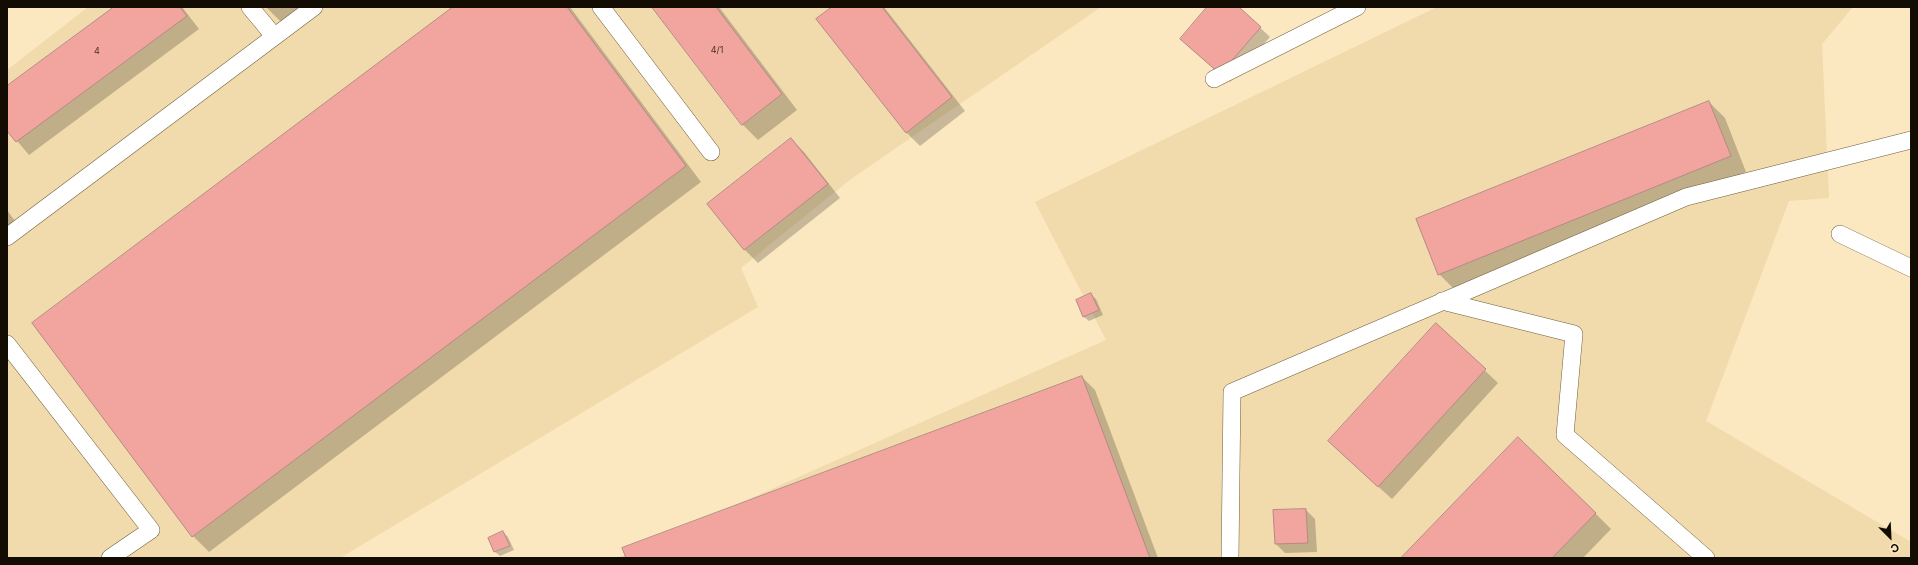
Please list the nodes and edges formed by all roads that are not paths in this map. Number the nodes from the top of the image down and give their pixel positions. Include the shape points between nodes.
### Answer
1 (250, 7) edge
2 (314, 7) edge
3 (601, 7) edge
4 (1357, 7) edge
5 (274, 36) junction
6 (1214, 79) dead end
7 (1911, 140) edge
8 (711, 152) dead end
9 (1840, 234) dead end
10 (7, 237) edge
11 (1911, 268) edge
12 (1442, 302) junction
13 (7, 344) edge
14 (110, 558) edge
15 (1230, 558) edge
16 (1706, 558) edge

1 - 5 lane
2 - 5 lane
3 - 8 lane
4 - 6 lane
5 - 10 lane
7 - 12 lane via 1686,197
9 - 11 lane
12 - 15 lane via 1232,392
12 - 16 lane via 1574,334 1565,435
13 - 14 lane via 151,530

